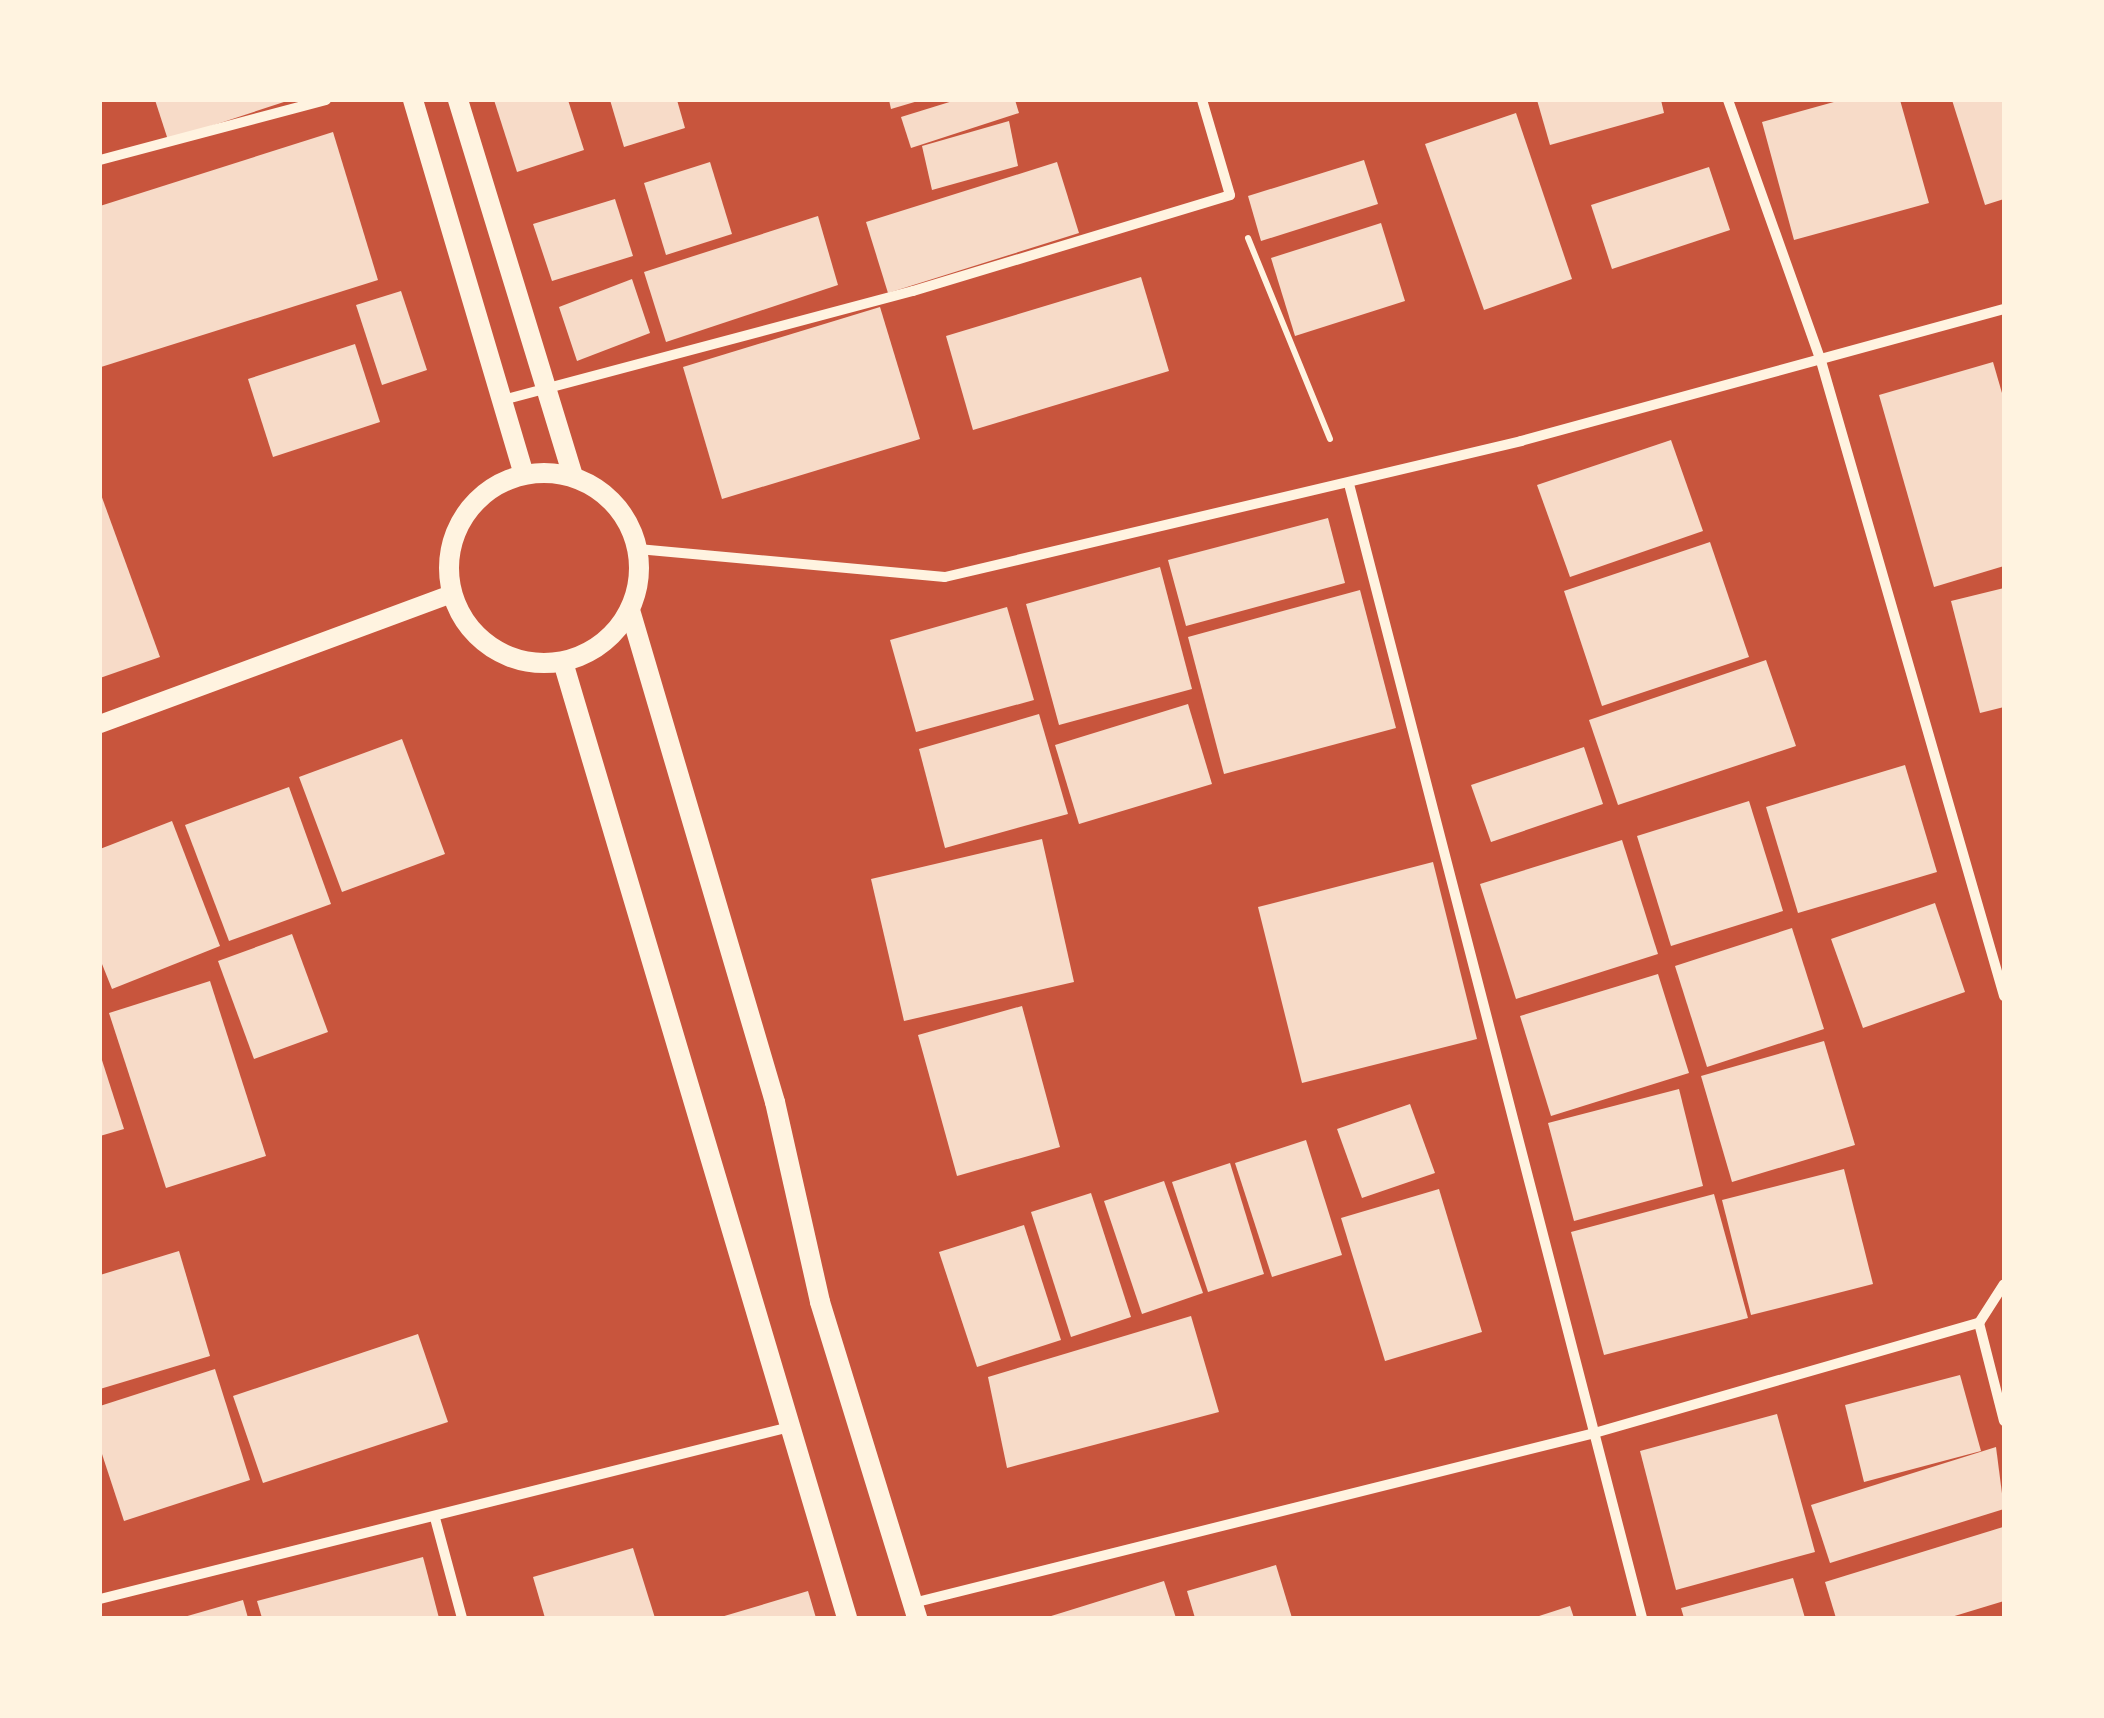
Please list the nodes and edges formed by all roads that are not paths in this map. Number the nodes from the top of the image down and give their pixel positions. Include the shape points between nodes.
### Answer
1 (326, 100) edge
2 (413, 100) edge
3 (458, 100) edge
4 (1202, 100) edge
5 (1728, 100) edge
6 (100, 160) edge
7 (2004, 309) edge
8 (1821, 361) junction
9 (548, 386) junction
10 (502, 400) junction
11 (524, 474) junction
12 (573, 477) junction
13 (1349, 484) junction
14 (638, 549) junction
15 (452, 594) junction
16 (630, 610) junction
17 (563, 662) junction
18 (100, 724) edge
19 (2004, 996) edge
20 (2004, 1284) edge
21 (1979, 1322) junction
22 (2004, 1421) edge
23 (791, 1426) junction
24 (1591, 1434) junction
25 (435, 1518) junction
26 (100, 1599) edge
27 (915, 1610) edge
28 (462, 1618) edge
29 (847, 1618) edge
30 (1642, 1618) edge

1 - 6 street
2 - 10 main road
3 - 9 main road
4 - 9 street via 1230,195 913,291
5 - 8 street
7 - 8 street
8 - 13 street
8 - 19 street
9 - 10 street
9 - 12 main road
10 - 11 main road
11 - 12 main road
11 - 15 main road via 471,506 455,533
12 - 14 main road via 615,504
13 - 14 street via 945,577
13 - 24 street
14 - 16 main road via 640,580
15 - 17 main road via 482,642 506,656
15 - 18 street
16 - 17 main road via 613,634
16 - 27 main road via 775,1102 820,1302
17 - 23 main road
20 - 21 street
21 - 22 street
21 - 24 street
23 - 25 street
23 - 29 main road
24 - 27 street
24 - 30 street
25 - 26 street
25 - 28 street

